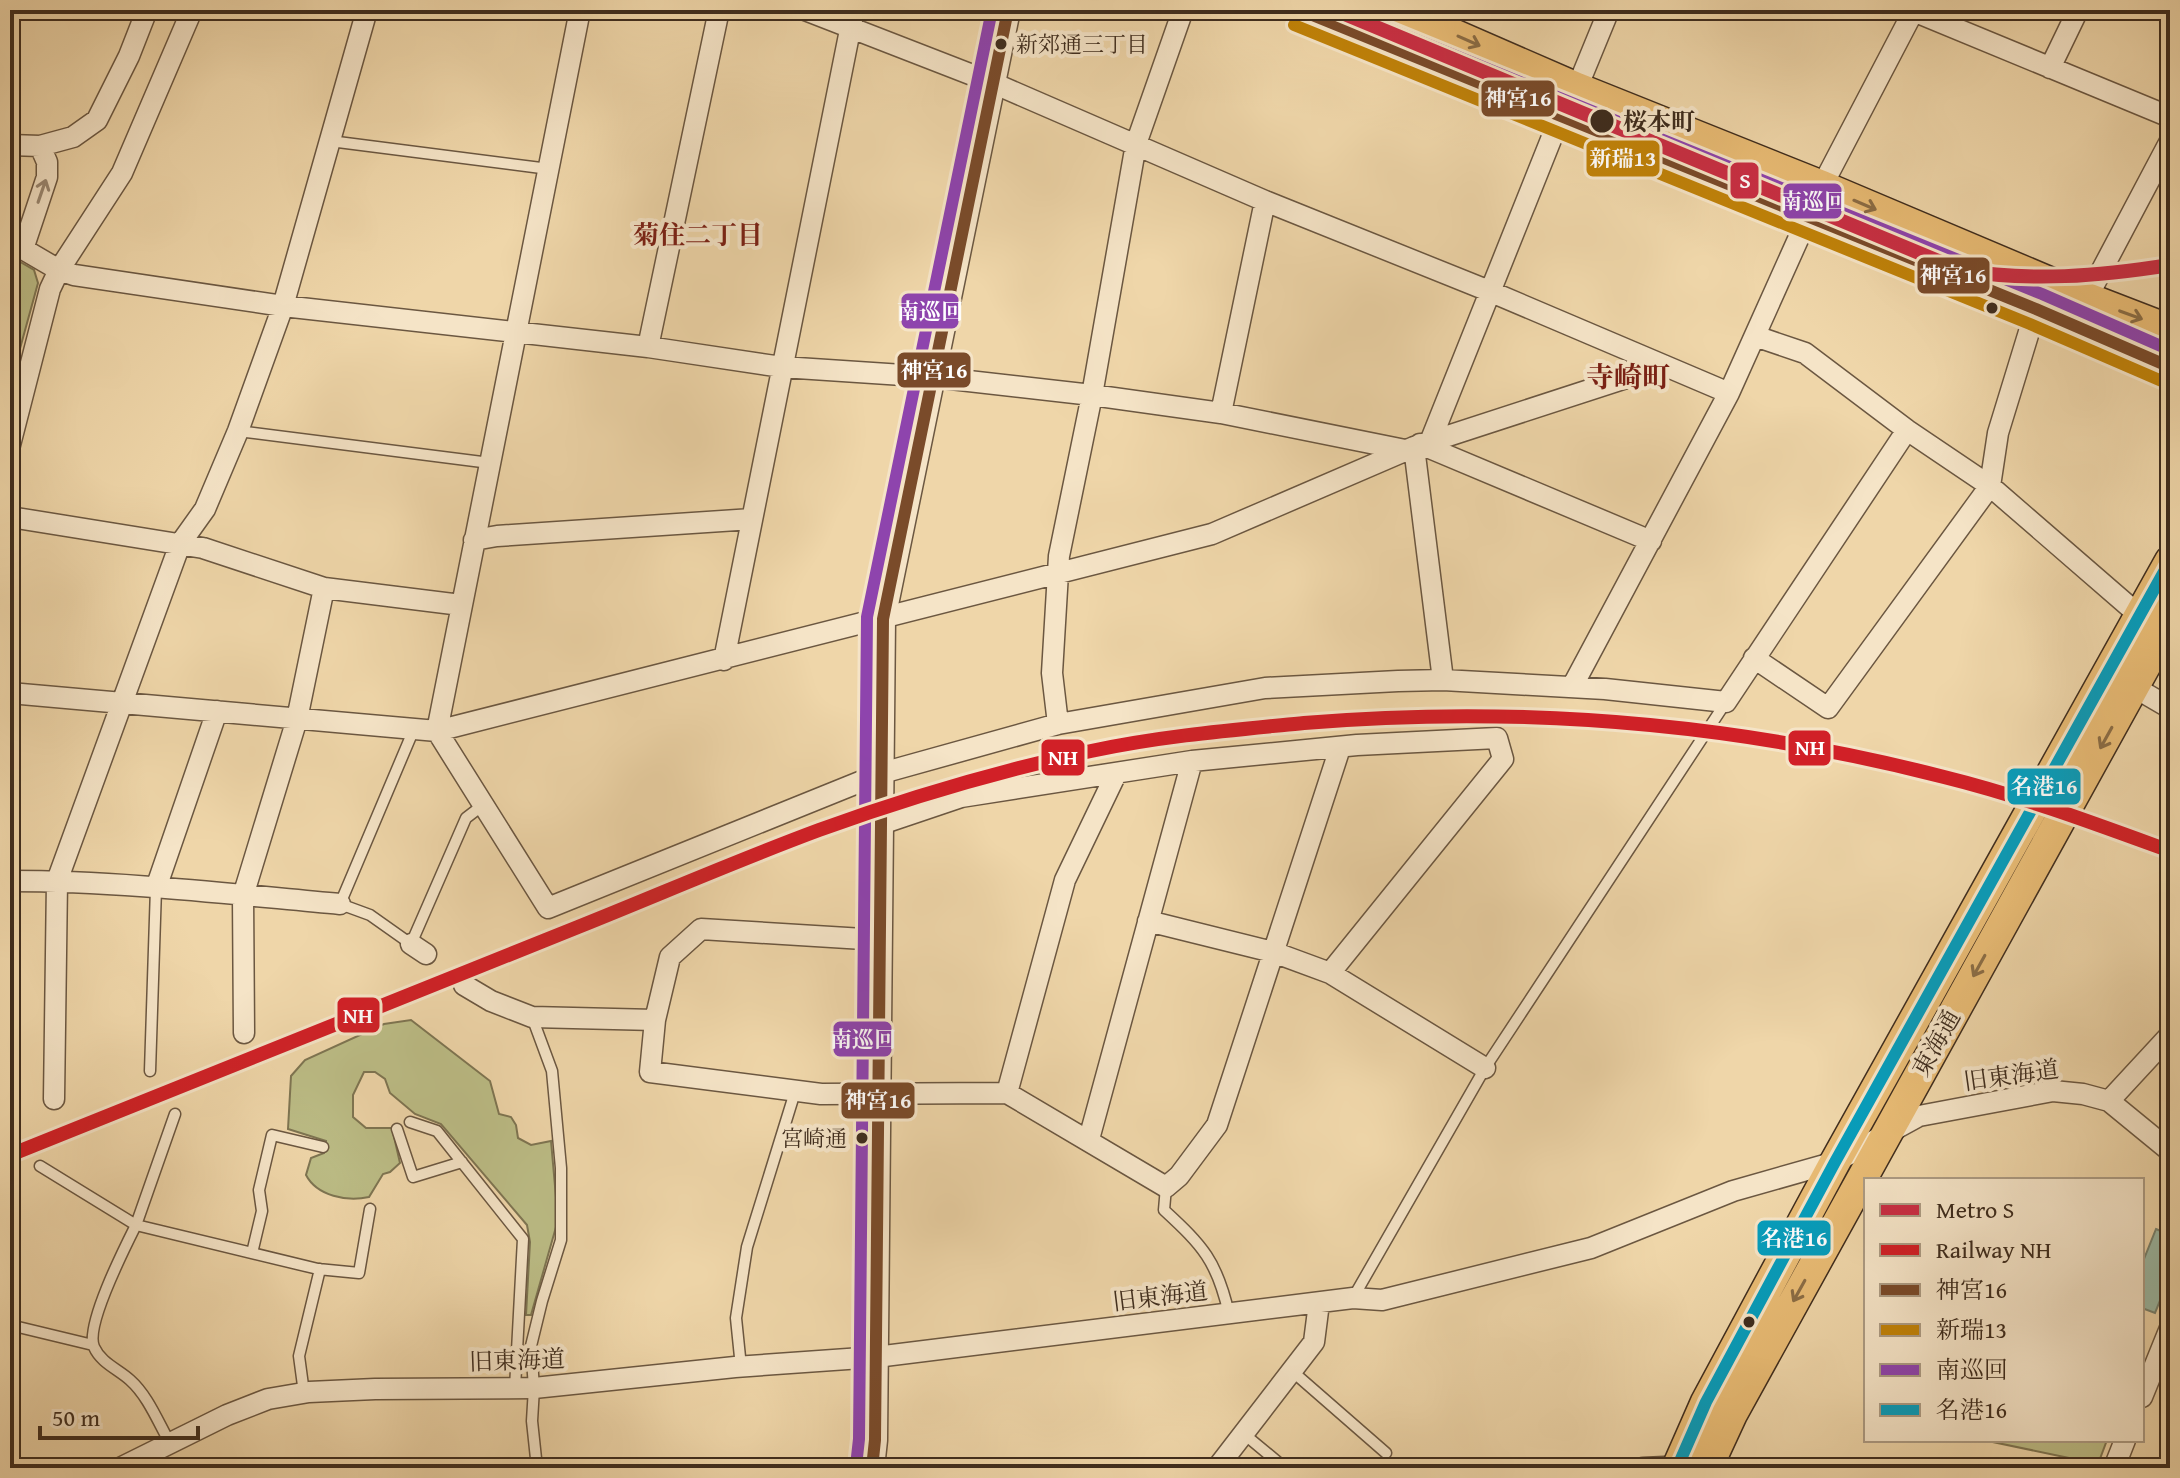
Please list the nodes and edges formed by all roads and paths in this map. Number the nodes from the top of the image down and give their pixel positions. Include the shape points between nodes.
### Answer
1 (147, 10) edge
2 (192, 10) edge
3 (367, 10) edge
4 (580, 10) edge
5 (719, 10) edge
6 (805, 10) edge
7 (1008, 10) edge
8 (1183, 10) edge
9 (1300, 10) edge
10 (1398, 10) edge
11 (1609, 10) edge
12 (1913, 10) edge
13 (2078, 10) edge
14 (852, 19) edge
15 (2050, 68) junction
16 (993, 83) junction
17 (1577, 88) junction
18 (1560, 117) junction
19 (2170, 117) edge
20 (330, 141) junction
21 (2170, 141) edge
22 (1136, 144) junction
23 (10, 145) edge
24 (40, 146) junction
25 (549, 169) junction
26 (1822, 186) junction
27 (1265, 201) junction
28 (1808, 216) junction
29 (59, 270) junction
30 (1489, 291) junction
31 (2087, 298) junction
32 (283, 306) junction
33 (2036, 309) junction
34 (2170, 330) edge
35 (516, 331) junction
36 (1755, 336) junction
37 (648, 347) junction
38 (1663, 366) junction
39 (782, 367) junction
40 (2170, 367) edge
41 (933, 377) junction
42 (1729, 393) junction
43 (1092, 395) junction
44 (1221, 413) junction
45 (1907, 430) junction
46 (238, 431) junction
47 (10, 445) edge
48 (1417, 446) junction
49 (490, 463) junction
50 (1990, 486) junction
51 (10, 517) edge
52 (752, 519) junction
53 (474, 540) junction
54 (1651, 541) junction
55 (180, 544) junction
56 (2170, 561) edge
57 (1059, 574) junction
58 (324, 588) junction
59 (461, 605) junction
60 (2140, 616) junction
61 (883, 619) junction
62 (2170, 621) edge
63 (1754, 658) junction
64 (724, 660) junction
65 (1443, 680) junction
66 (1572, 687) junction
67 (2134, 687) junction
68 (10, 693) edge
69 (1726, 702) junction
70 (121, 703) junction
71 (2170, 708) edge
72 (217, 711) junction
73 (297, 719) junction
74 (1058, 724) junction
75 (414, 729) junction
76 (437, 731) junction
77 (1340, 748) junction
78 (1192, 761) junction
79 (882, 773) junction
80 (1116, 774) junction
81 (483, 805) junction
82 (881, 824) junction
83 (10, 881) edge
84 (57, 881) junction
85 (156, 888) junction
86 (243, 896) junction
87 (340, 904) junction
88 (1148, 921) junction
89 (880, 940) junction
90 (1273, 952) junction
91 (1330, 973) junction
92 (464, 985) dead end
93 (532, 1017) junction
94 (655, 1020) junction
95 (244, 1033) dead end
96 (2170, 1035) edge
97 (1485, 1068) junction
98 (150, 1071) dead end
99 (795, 1092) junction
100 (1007, 1093) junction
101 (878, 1095) junction
102 (54, 1099) dead end
103 (2109, 1101) junction
104 (175, 1114) dead end
105 (410, 1122) dead end
106 (397, 1129) dead end
107 (1884, 1136) junction
108 (1089, 1139) junction
109 (323, 1147) dead end
110 (2170, 1151) edge
111 (462, 1162) junction
112 (1835, 1162) junction
113 (40, 1166) dead end
114 (1166, 1187) junction
115 (370, 1209) dead end
116 (136, 1225) junction
117 (252, 1253) junction
118 (320, 1269) junction
119 (1353, 1298) junction
120 (1319, 1303) junction
121 (1229, 1314) junction
122 (10, 1325) edge
123 (2170, 1328) edge
124 (93, 1345) junction
125 (876, 1357) junction
126 (741, 1367) junction
127 (1292, 1371) junction
128 (524, 1388) junction
129 (2144, 1392) edge
130 (304, 1393) junction
131 (1244, 1434) junction
132 (2124, 1442) edge
133 (170, 1443) junction
134 (1386, 1453) dead end
135 (1714, 1467) edge
136 (120, 1468) edge
137 (537, 1468) edge
138 (872, 1468) edge
139 (1217, 1468) edge
140 (1285, 1468) edge
141 (1643, 1468) edge
142 (1677, 1468) edge
143 (2114, 1468) edge

1 - 24 street via 97,120 73,137
2 - 29 street via 122,173
3 - 20 street
4 - 25 street
5 - 37 street
6 - 14 street
7 - 16 street
8 - 22 street
9 - 18 main road
10 -> 17 main road
11 - 17 street
12 - 15 street
12 - 26 street
13 - 15 street
14 - 16 street
14 - 39 street
15 - 19 street
16 - 22 street
16 - 41 street
17 - 26 main road
18 - 28 main road
18 - 30 street
20 - 25 lane
20 - 32 street
21 - 31 street
22 - 27 street
22 - 43 street
23 - 24 street
29 -> 24 street via 23,249 47,177
25 - 35 street
26 - 28 street
26 -> 31 main road
27 - 30 street
27 - 44 street
28 - 33 main road
28 - 36 street
29 - 32 street
29 - 47 street
30 - 38 street
30 - 48 street
31 -> 34 main road
32 - 35 street
32 - 46 street
33 - 40 main road
33 - 50 street via 1998,433
35 - 37 street
35 - 49 street
36 - 42 street
36 - 45 street via 1805,353
37 - 39 street
38 - 42 street
38 - 48 street
39 - 41 street
39 - 52 street
41 - 43 street
41 - 61 street
42 - 54 street
43 - 44 street
43 - 57 street
44 - 48 street
45 - 50 street
45 - 63 street
46 - 49 lane
46 - 55 street via 205,509
48 - 54 street
48 - 57 street via 1212,534
48 - 65 street
49 - 53 street
50 - 60 street
50 - 63 street via 1828,708
51 - 55 street
52 - 53 street
52 - 64 street
53 - 59 street
54 - 66 street
55 - 58 street
55 - 70 street
56 - 60 main road, 東海通
57 - 61 street
57 - 74 street via 1052,673
58 - 59 street
58 - 73 street
59 - 76 street
60 - 112 main road, 東海通
61 - 64 street
61 - 79 street
62 - 67 main road, 東海通
63 - 69 street
64 - 76 street
65 - 66 street
65 - 74 street via 1265,688
66 - 69 street
67 - 71 street
67 -> 107 main road, 東海通
68 - 70 street
69 - 97 lane
70 - 72 street
70 - 84 street
72 - 73 street
72 - 85 street
73 - 75 street
73 - 86 street
74 - 79 street
75 - 76 street
75 - 87 lane
76 - 81 street
77 - 78 street
77 - 90 street
77 - 91 street via 1497,738 1503,759
78 - 80 street
78 - 88 street
79 - 81 street via 548,908
79 - 82 street
80 - 82 street via 961,797
80 - 100 street via 1065,880
81 - 87 lane via 466,818 418,949 370,915
82 - 89 street
83 - 84 street
84 - 85 street
84 - 102 street
85 - 86 street
85 - 98 lane
86 - 87 street
86 - 95 street
88 - 90 street
88 - 108 street
89 - 94 street via 701,929 670,957
89 - 101 street
90 - 91 street
90 - 114 street via 1217,1125
91 - 97 street
92 - 93 street
93 - 94 street
93 - 128 lane via 552,1071 561,1240
94 - 99 street via 650,1072
96 - 103 street
97 - 119 lane
99 - 101 street
99 - 126 lane via 747,1247 736,1318
100 - 101 street
100 - 108 street
101 - 125 street
103 - 107 street, 旧東海道 via 2053,1091 1919,1116
103 - 110 street, 旧東海道
104 - 116 lane
105 - 111 lane via 437,1131
106 - 111 lane via 413,1177
107 - 112 street, 旧東海道
107 -> 135 main road, 東海通 via 1732,1414
108 - 114 street
109 - 117 lane via 272,1135
111 - 128 lane via 523,1239
112 - 119 street, 旧東海道 via 1733,1191 1591,1248 1382,1300
112 - 142 main road, 東海通 via 1706,1402
113 - 116 lane
114 - 121 lane via 1164,1210 1201,1244 1218,1274
115 - 118 lane via 359,1273
116 - 117 lane
116 - 124 lane via 104,1297 92,1331
117 - 118 lane
118 - 130 lane via 299,1356
119 - 120 street, 旧東海道
120 - 121 street, 旧東海道
120 - 127 street via 1314,1342
121 - 125 street, 旧東海道
122 - 124 lane
123 - 129 street
124 - 133 lane via 104,1362 131,1381
125 - 126 street, 旧東海道
125 - 138 street
126 - 128 street, 旧東海道
127 - 131 street
127 - 134 lane
128 - 130 street, 旧東海道
128 - 137 lane
130 - 133 street, 旧東海道 via 268,1399
131 - 139 street
131 - 140 lane
132 - 143 street
133 - 136 street, 旧東海道
135 - 142 street
141 - 142 street

